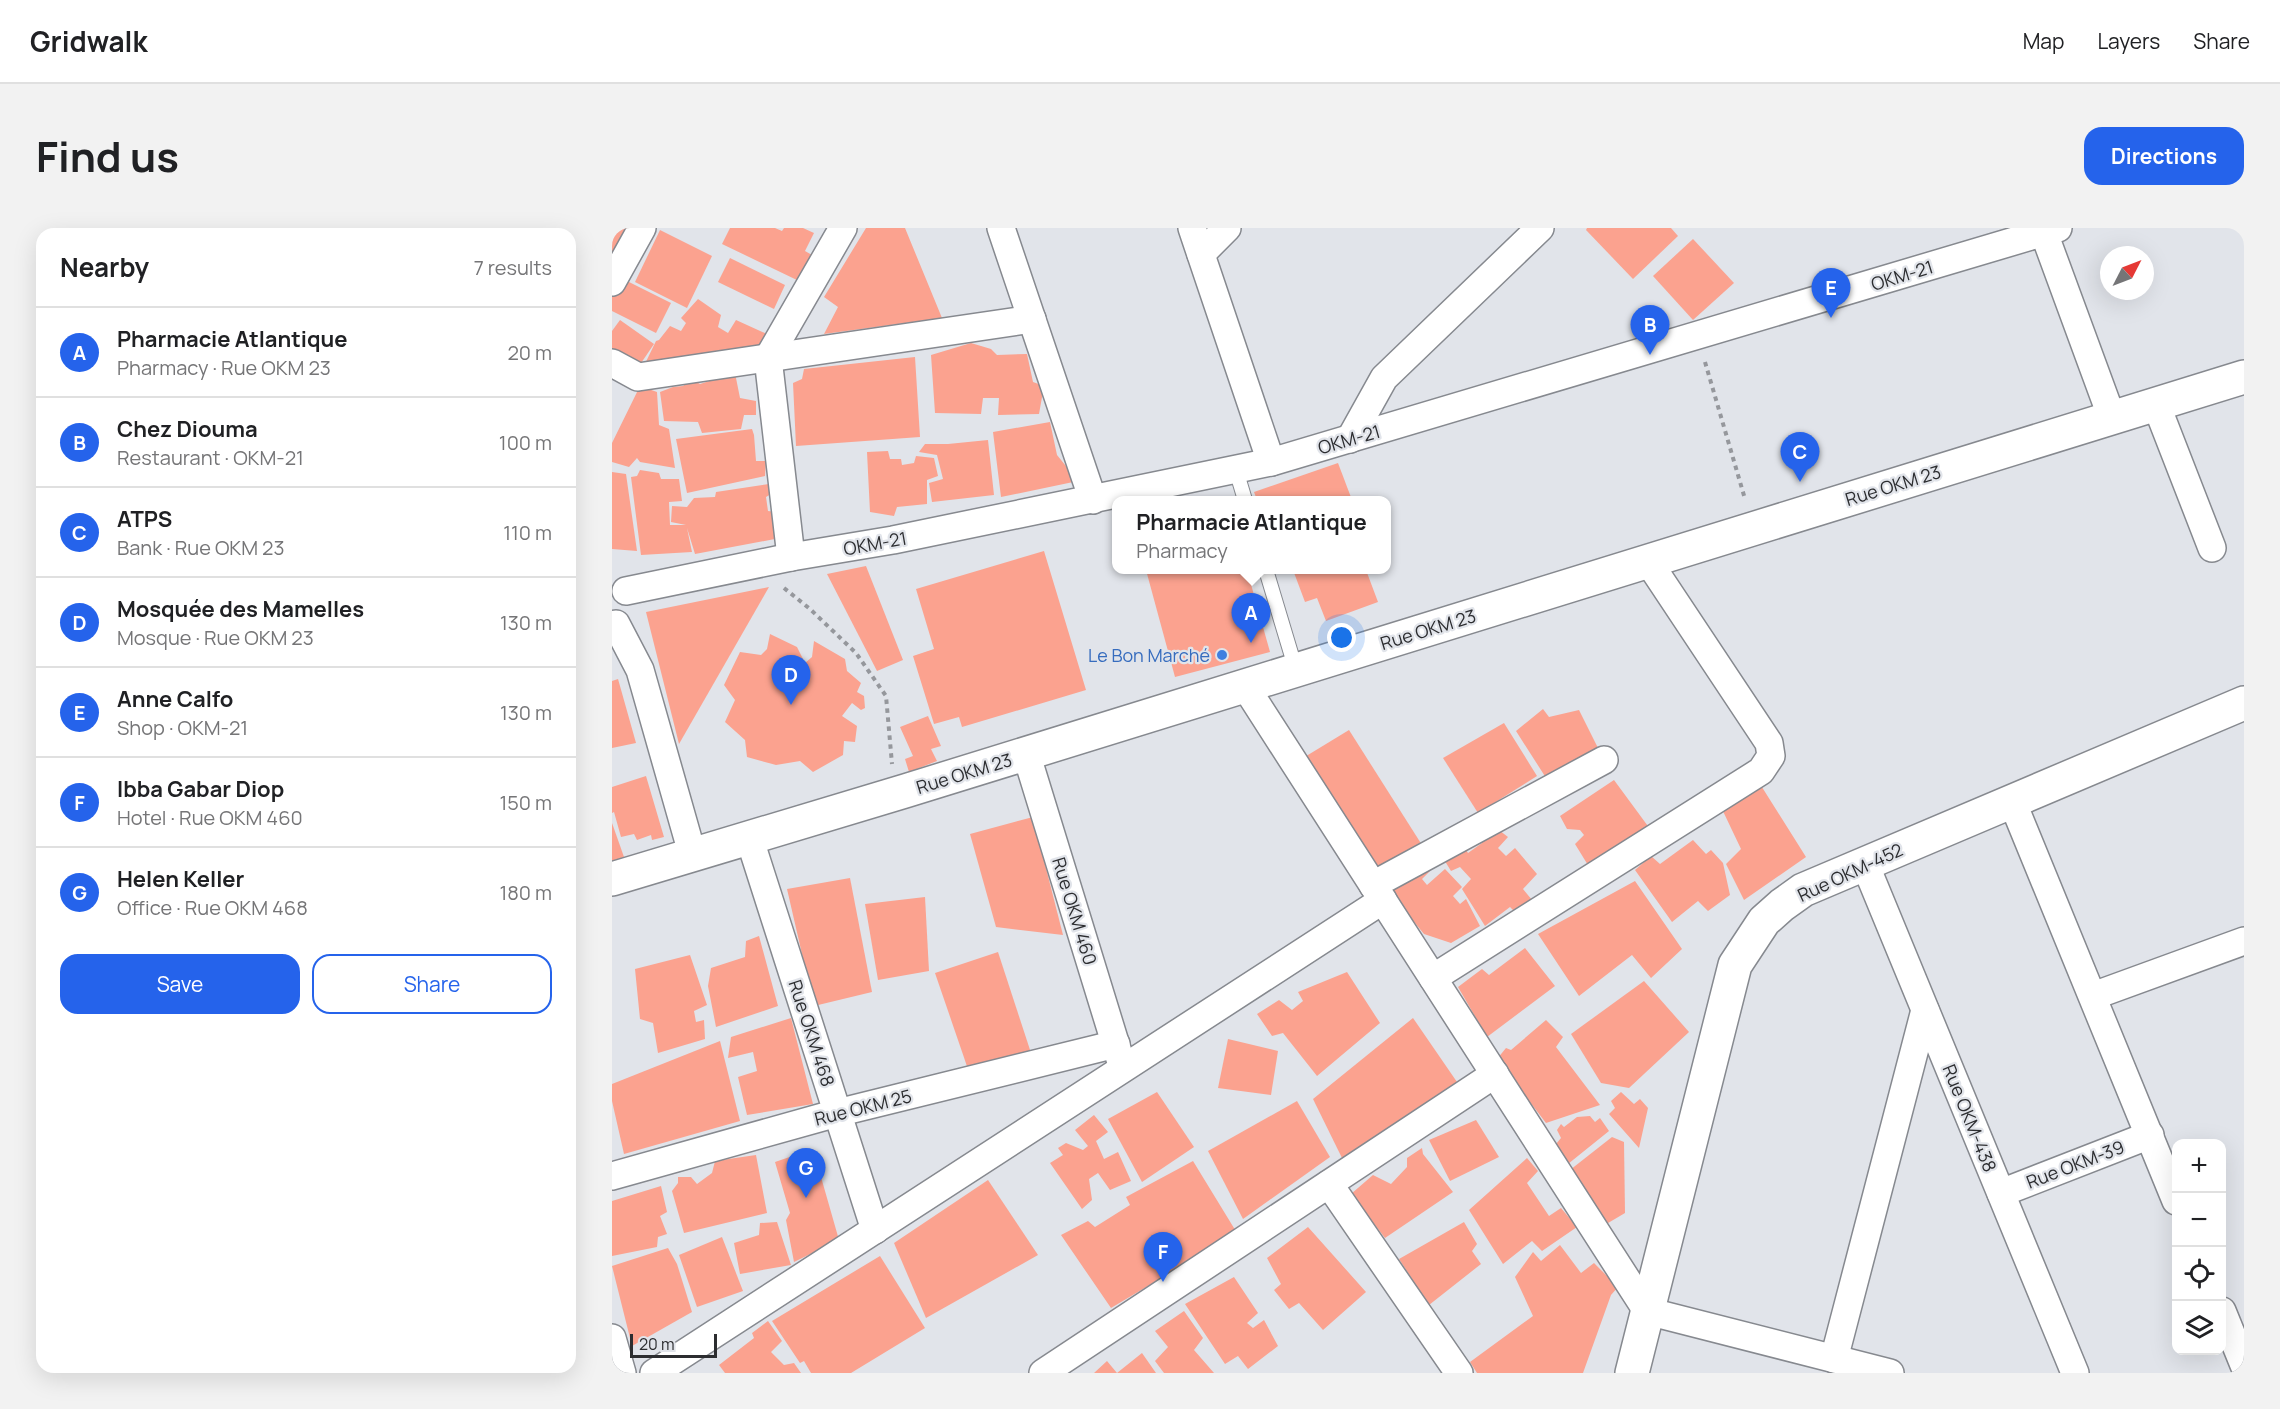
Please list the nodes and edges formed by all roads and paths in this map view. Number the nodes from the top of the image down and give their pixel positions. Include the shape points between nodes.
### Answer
1 (642, 228) edge
2 (843, 228) edge
3 (1000, 228) edge
4 (1192, 228) edge
5 (1227, 228) edge
6 (1540, 228) edge
7 (2051, 230) edge
8 (1201, 254) junction
9 (612, 282) edge
10 (1032, 319) junction
11 (1697, 336) junction
12 (768, 358) junction
13 (612, 363) edge
14 (2244, 377) edge
15 (2156, 404) junction
16 (2112, 418) junction
17 (1350, 439) junction
18 (1271, 462) junction
19 (1236, 470) junction
20 (1112, 496) edge
21 (1112, 496) edge
22 (1244, 496) edge
23 (1093, 500) junction
24 (1754, 528) junction
25 (2212, 548) dead end
26 (780, 559) junction
27 (1648, 561) junction
28 (1267, 574) edge
29 (619, 586) edge
30 (614, 625) edge
31 (1296, 670) junction
32 (1245, 686) junction
33 (2244, 704) edge
34 (1026, 753) junction
35 (1604, 760) dead end
36 (905, 791) junction
37 (2012, 801) junction
38 (749, 837) junction
39 (692, 853) junction
40 (1865, 864) junction
41 (612, 879) edge
42 (1378, 892) junction
43 (2244, 941) edge
44 (1433, 978) junction
45 (2092, 996) junction
46 (1925, 1010) junction
47 (1120, 1056) junction
48 (1495, 1074) junction
49 (837, 1113) junction
50 (2150, 1135) junction
51 (612, 1176) edge
52 (1329, 1184) junction
53 (2001, 1193) junction
54 (2173, 1193) edge
55 (875, 1230) junction
56 (1647, 1311) junction
57 (2226, 1320) edge
58 (612, 1338) edge
59 (2242, 1356) edge
60 (1834, 1359) junction
61 (622, 1373) edge
62 (654, 1373) edge
63 (1043, 1373) edge
64 (1459, 1373) edge
65 (1632, 1373) edge
66 (1890, 1373) edge
67 (2075, 1373) edge

1 - 9 street
2 - 12 street
3 - 10 street
4 - 8 street
5 - 8 street
6 - 17 street via 1384,378
7 - 11 street, OKM-21
7 - 16 street
8 - 18 street
10 - 12 street
10 - 23 street
11 - 17 street, OKM-21
11 - 24 path
12 - 13 street via 638,377
12 - 26 street
14 - 15 street, Rue OKM 23
15 - 16 street, Rue OKM 23
15 - 25 street
16 - 24 street, Rue OKM 23
17 - 18 street, OKM-21
18 - 19 street, OKM-21
19 - 20 street, OKM-21
19 - 22 lane
21 - 23 street, OKM-21
23 - 26 street, OKM-21
24 - 27 street, Rue OKM 23
26 - 29 street, OKM-21
26 - 36 path via 779,585 856,653 886,696 892,763
27 - 31 street, Rue OKM 23
27 - 44 street via 1769,743 1770,756 1761,771
28 - 31 lane
29 - 30 street via 630,606
30 - 39 street via 640,670
31 - 32 street, Rue OKM 23
32 - 34 street, Rue OKM 23
32 - 42 street
33 - 37 street, Rue OKM-452
34 - 36 street, Rue OKM 23
34 - 47 street, Rue OKM 460
35 - 42 street
36 - 38 street, Rue OKM 23
37 - 40 street, Rue OKM-452
37 - 45 street
38 - 39 street, Rue OKM 23
38 - 49 street, Rue OKM 468
39 - 41 street, Rue OKM 23
40 - 46 street, Rue OKM-438
40 - 56 street, Rue OKM-452 via 1803,891 1782,905 1764,921 1735,965
42 - 44 street
42 - 47 street
43 - 45 street
44 - 48 street
45 - 50 street
46 - 53 street, Rue OKM-438
46 - 60 street
47 - 49 street, Rue OKM 25
47 - 55 street
48 - 52 street
48 - 56 street
49 - 51 street, Rue OKM 25
49 - 55 street, Rue OKM 468
50 - 53 street, Rue OKM-39
50 - 54 street
52 - 63 street
52 - 64 street
53 - 67 street, Rue OKM-438
55 - 62 street
56 - 60 street
56 - 65 street, Rue OKM-452
57 - 59 street
58 - 61 street
60 - 66 street

